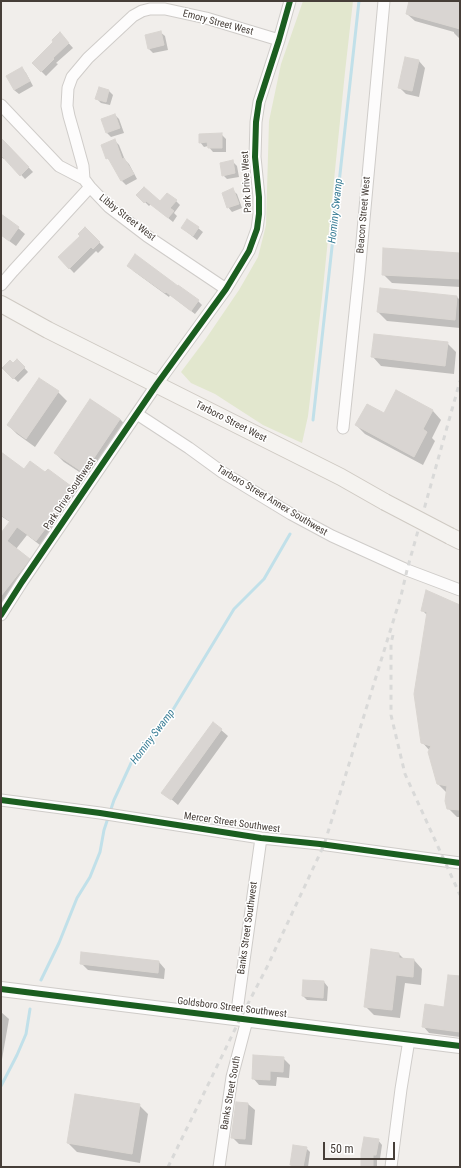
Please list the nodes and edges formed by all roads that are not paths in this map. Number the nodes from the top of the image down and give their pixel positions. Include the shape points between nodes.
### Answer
1 (290, 1) edge
2 (384, 1) edge
3 (279, 40) junction
4 (1, 105) edge
5 (87, 183) junction
6 (1, 285) edge
7 (226, 289) junction
8 (1, 304) edge
9 (157, 384) junction
10 (137, 414) junction
11 (343, 428) dead end
12 (455, 538) edge
13 (460, 590) edge
14 (1, 615) edge
15 (1, 800) edge
16 (262, 838) junction
17 (460, 863) edge
18 (1, 989) edge
19 (241, 1019) junction
20 (409, 1040) junction
21 (460, 1046) edge
22 (219, 1167) edge
23 (391, 1167) edge

1 - 3 street, Park Drive West
2 - 11 street, Beacon Street West
3 - 5 street, Emory Street West via 206,18 165,9 150,9 133,16 88,58 72,77 68,88 68,116
3 - 7 street, Park Drive West via 259,102 256,122 255,157 259,197 257,229 249,251
4 - 5 street, Libby Street West via 60,166
5 - 6 street
5 - 7 street, Libby Street West via 109,207
7 - 9 street, Park Drive West
8 - 9 main road, Tarboro Street West
9 - 10 street, Park Drive Southwest
9 - 12 main road, Tarboro Street West, bridge
10 - 13 street, Tarboro Street Annex Southwest via 222,472 291,514 407,570
10 - 14 street, Park Drive Southwest
15 - 16 street, Mercer Street Southwest
16 - 17 street, Mercer Street Southwest
16 - 19 street, Banks Street Southwest
18 - 19 street, Goldsboro Street Southwest
19 - 20 street, Goldsboro Street Southwest
19 - 22 street, Banks Street South
20 - 21 street, Goldsboro Street Southwest
20 - 23 street

